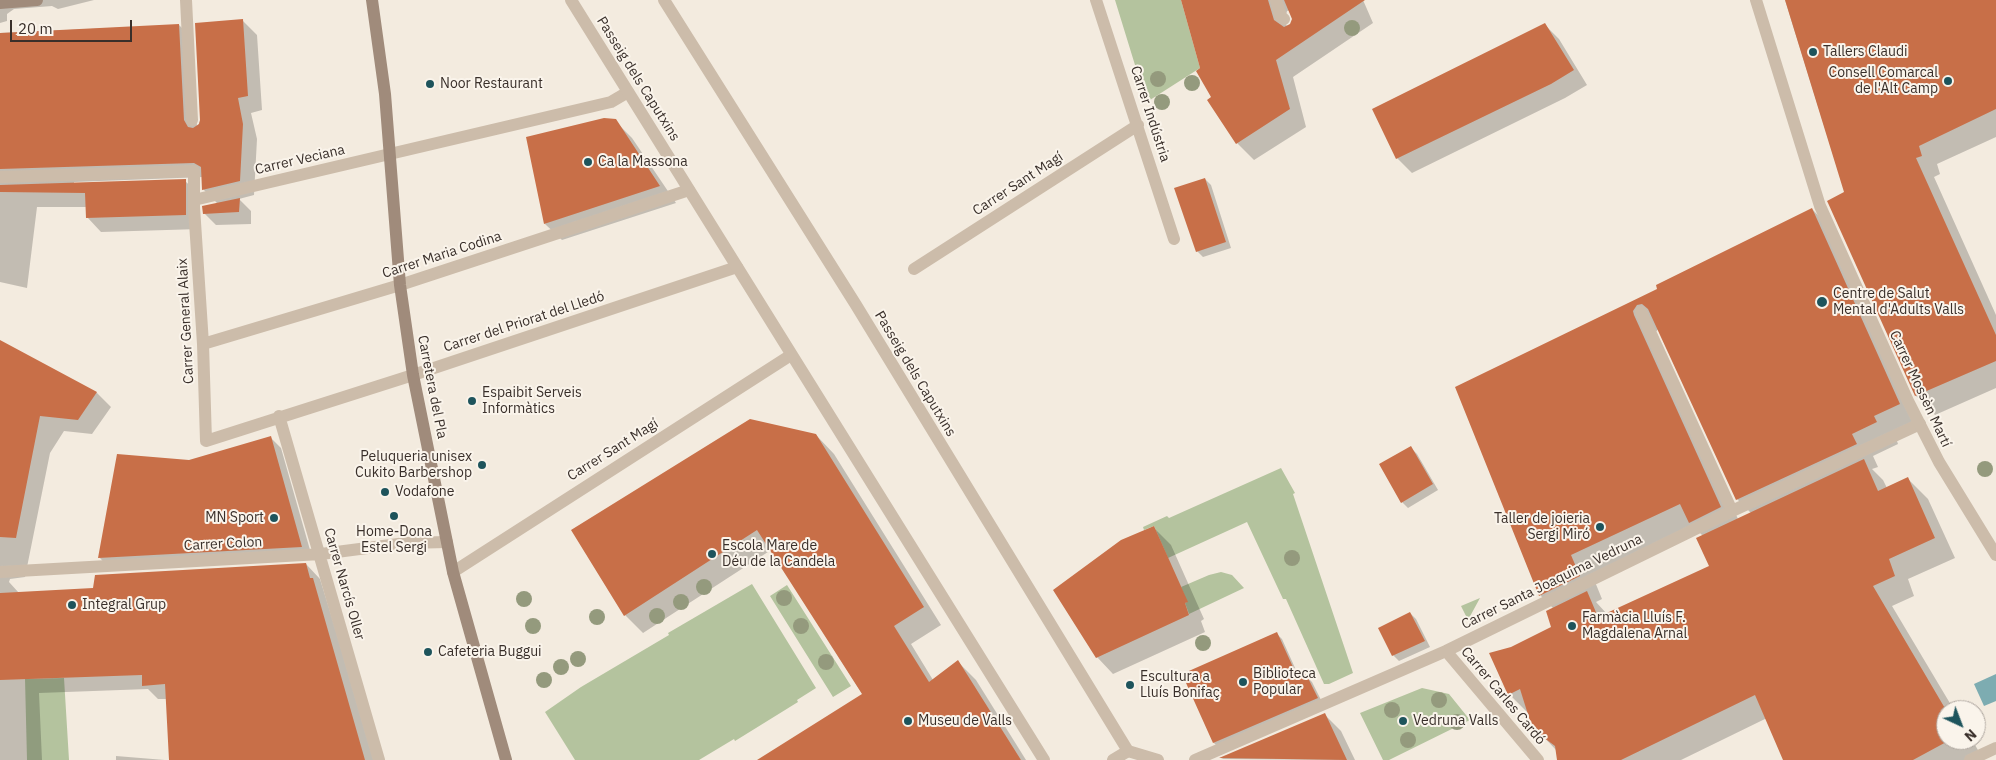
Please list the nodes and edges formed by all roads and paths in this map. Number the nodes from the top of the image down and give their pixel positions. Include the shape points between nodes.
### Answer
1 (37, 0) edge
2 (186, 0) edge
3 (362, 0) edge
4 (571, 0) edge
5 (664, 0) edge
6 (1096, 0) edge
7 (1276, 0) edge
8 (1756, 0) edge
9 (0, 3) edge
10 (373, 6) edge
11 (1284, 19) dead end
12 (628, 92) junction
13 (192, 120) dead end
14 (1138, 126) junction
15 (389, 155) junction
16 (0, 177) edge
17 (689, 190) junction
18 (194, 200) junction
19 (1174, 238) dead end
20 (737, 267) junction
21 (914, 269) dead end
22 (400, 285) junction
23 (1641, 312) dead end
24 (203, 344) junction
25 (791, 355) junction
26 (413, 375) junction
27 (279, 416) junction
28 (1920, 424) junction
29 (206, 441) joint
30 (1732, 512) junction
31 (447, 542) junction
32 (321, 554) junction
33 (1996, 555) edge
34 (0, 572) edge
35 (453, 572) junction
36 (1446, 651) junction
37 (1996, 748) edge
38 (1128, 751) junction
39 (379, 760) edge
40 (506, 760) edge
41 (1044, 760) edge
42 (1113, 760) edge
43 (1158, 760) edge
44 (1196, 760) edge
45 (1538, 760) edge
46 (1970, 760) edge

1 - 9 main road
2 - 13 street
3 - 10 main road
4 - 12 street, Passeig dels Caputxins
5 - 38 street, Passeig dels Caputxins via 856,305
6 - 14 street, Carrer Indústria
7 - 11 street
8 - 28 street, Carrer Mossèn Martí via 1820,206
10 - 15 main road, Carretera del Pla via 385,94
12 - 15 street, Carrer Veciana via 611,102
12 - 17 street, Passeig dels Caputxins
14 - 19 street, Carrer Indústria
14 - 21 street, Carrer Sant Magí
15 - 18 street, Carrer Veciana
15 - 22 main road, Carretera del Pla
16 - 18 street via 194,171
17 - 20 street, Passeig dels Caputxins
17 - 22 street, Carrer Maria Codina
18 - 24 street, Carrer General Alaix
20 - 25 street, Passeig dels Caputxins
20 - 26 street, Carrer del Priorat del Lledó
22 - 24 street, Carrer Maria Codina
22 - 26 main road, Carretera del Pla
23 - 30 street
24 - 29 street, Carrer General Alaix
25 - 35 street, Carrer Sant Magí
25 - 41 street, Passeig dels Caputxins
26 - 27 street, Carrer del Priorat del Lledó
26 - 31 main road, Carretera del Pla
27 - 29 street, Carrer del Priorat del Lledó
27 - 32 street, Carrer Narcís Oller
28 - 30 street, Carrer Santa Joaquima Vedruna
28 - 33 street, Carrer Mossèn Martí via 1939,462
30 - 36 street, Carrer Santa Joaquima Vedruna
31 - 32 street, Carrer Colon via 406,543
31 - 35 main road, Carretera del Pla
32 - 34 street, Carrer Colon
32 - 39 street, Carrer Narcís Oller
35 - 40 main road, Carretera del Pla
36 - 44 street, Carrer Santa Joaquima Vedruna
36 - 45 street, Carrer Carles Cardó
37 - 46 street
38 - 42 street
38 - 43 street

